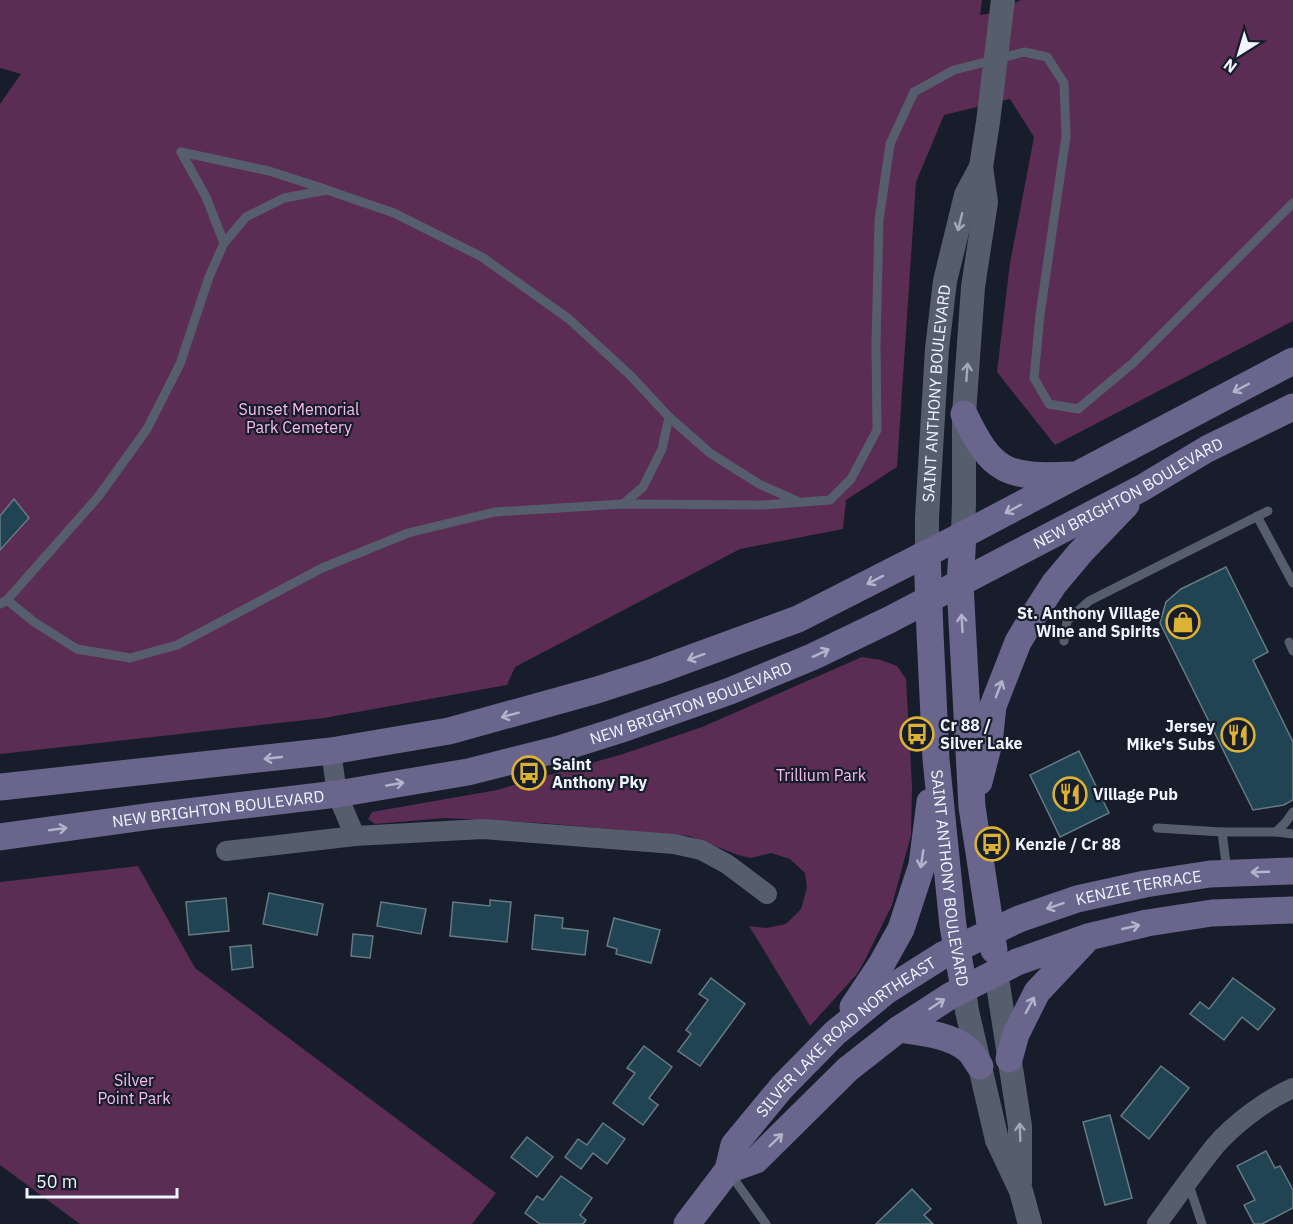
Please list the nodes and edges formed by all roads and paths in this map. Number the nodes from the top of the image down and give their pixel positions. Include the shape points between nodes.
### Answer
1 (1003, 0) edge
2 (981, 167) junction
3 (327, 190) junction
4 (1293, 203) edge
5 (224, 243) junction
6 (1293, 361) edge
7 (1293, 407) edge
8 (964, 414) junction
9 (669, 417) junction
10 (1078, 475) junction
11 (1143, 488) junction
12 (800, 502) junction
13 (623, 504) junction
14 (1268, 511) dead end
15 (1257, 516) junction
16 (963, 535) junction
17 (927, 553) junction
18 (1293, 583) edge
19 (960, 584) junction
20 (929, 600) junction
21 (4, 602) edge
22 (1064, 640) dead end
23 (331, 751) junction
24 (936, 759) junction
25 (0, 787) edge
26 (337, 794) junction
27 (972, 807) junction
28 (1293, 812) edge
29 (1157, 828) dead end
30 (1222, 832) junction
31 (1276, 832) junction
32 (1293, 834) edge
33 (355, 836) junction
34 (0, 837) edge
35 (226, 851) dead end
36 (1293, 871) edge
37 (1228, 873) junction
38 (767, 894) dead end
39 (1293, 910) edge
40 (1088, 937) junction
41 (975, 940) junction
42 (980, 980) junction
43 (899, 1029) junction
44 (835, 1033) junction
45 (1010, 1059) junction
46 (980, 1066) junction
47 (1293, 1088) edge
48 (728, 1170) junction
49 (1188, 1182) junction
50 (1021, 1191) junction
51 (687, 1224) edge
52 (766, 1224) edge
53 (1030, 1224) edge
54 (1157, 1224) edge
55 (1203, 1224) edge

1 - 2 street, SAINT ANTHONY BOULEVARD
8 -> 2 street, SAINT ANTHONY BOULEVARD via 973,287 986,202
2 -> 17 street, SAINT ANTHONY BOULEVARD via 966,195 945,281 937,349
3 - 5 lane via 284,198 246,217
3 - 5 lane via 268,171 181,152 206,197
3 - 9 lane via 394,213 482,257 569,319
4 - 12 lane via 1134,363 1078,409 1048,404 1034,378 1066,136 1064,83 1047,57 1024,52 954,70 914,92 890,144 879,220 877,429 851,479 830,500
5 - 21 lane via 180,364 147,429 98,497
6 -> 10 main road
7 - 11 main road, NEW BRIGHTON BOULEVARD via 1207,449
8 - 10 main road via 985,452 1003,468 1039,477
8 - 16 street, SAINT ANTHONY BOULEVARD
9 - 12 lane via 710,453 759,484
9 - 13 lane via 662,449 643,487
10 -> 16 main road
11 - 19 main road, NEW BRIGHTON BOULEVARD
27 -> 11 main road via 989,743 993,706 1018,642 1054,584
12 - 13 lane
13 - 21 lane via 495,512 408,533 322,568 177,645 130,658 77,649
14 - 15 lane
15 - 18 lane
15 - 22 lane via 1089,601 1067,621
16 - 17 main road
16 - 19 main road, SAINT ANTHONY BOULEVARD
17 - 20 main road, SAINT ANTHONY BOULEVARD
17 -> 23 main road via 798,619 656,671 449,731
19 - 20 main road, NEW BRIGHTON BOULEVARD
27 -> 19 main road, SAINT ANTHONY BOULEVARD
20 - 24 main road, SAINT ANTHONY BOULEVARD
26 -> 20 main road, NEW BRIGHTON BOULEVARD via 468,772 619,730 812,657
23 -> 25 main road
23 - 26 street
24 - 41 main road, SAINT ANTHONY BOULEVARD via 953,926
24 -> 44 main road via 922,865 901,929
26 - 33 street
34 -> 26 main road, NEW BRIGHTON BOULEVARD
27 - 41 main road, SAINT ANTHONY BOULEVARD via 987,908
28 - 31 lane
29 - 30 lane
30 - 31 lane
30 - 37 lane
31 - 32 lane
33 - 35 street
33 - 38 street via 483,829 674,844 701,850
36 -> 37 main road, KENZIE TERRACE
37 -> 41 main road, KENZIE TERRACE via 1145,884 1077,899 1018,919
40 -> 39 main road via 1212,913
40 - 42 main road via 1017,962
45 -> 40 main road via 1016,1034 1037,992
41 - 42 main road, SAINT ANTHONY BOULEVARD
41 - 42 main road, SAINT ANTHONY BOULEVARD
41 - 44 main road, SILVER LAKE ROAD NORTHEAST via 886,991
43 -> 42 main road, SILVER LAKE ROAD NORTHEAST
42 - 45 street, SAINT ANTHONY BOULEVARD
42 - 46 street, SAINT ANTHONY BOULEVARD via 967,1011
43 - 46 main road via 954,1042 968,1050
48 -> 43 main road, SILVER LAKE ROAD NORTHEAST via 756,1160 848,1069
44 - 48 main road, SILVER LAKE ROAD NORTHEAST via 782,1087 734,1145
50 -> 45 street, SAINT ANTHONY BOULEVARD via 1020,1126
46 - 50 street, SAINT ANTHONY BOULEVARD via 997,1140
47 - 49 street via 1246,1117 1216,1144
48 - 51 main road, SILVER LAKE ROAD NORTHEAST
48 - 52 lane
49 - 54 street
49 - 55 lane
50 - 53 street, SAINT ANTHONY BOULEVARD

